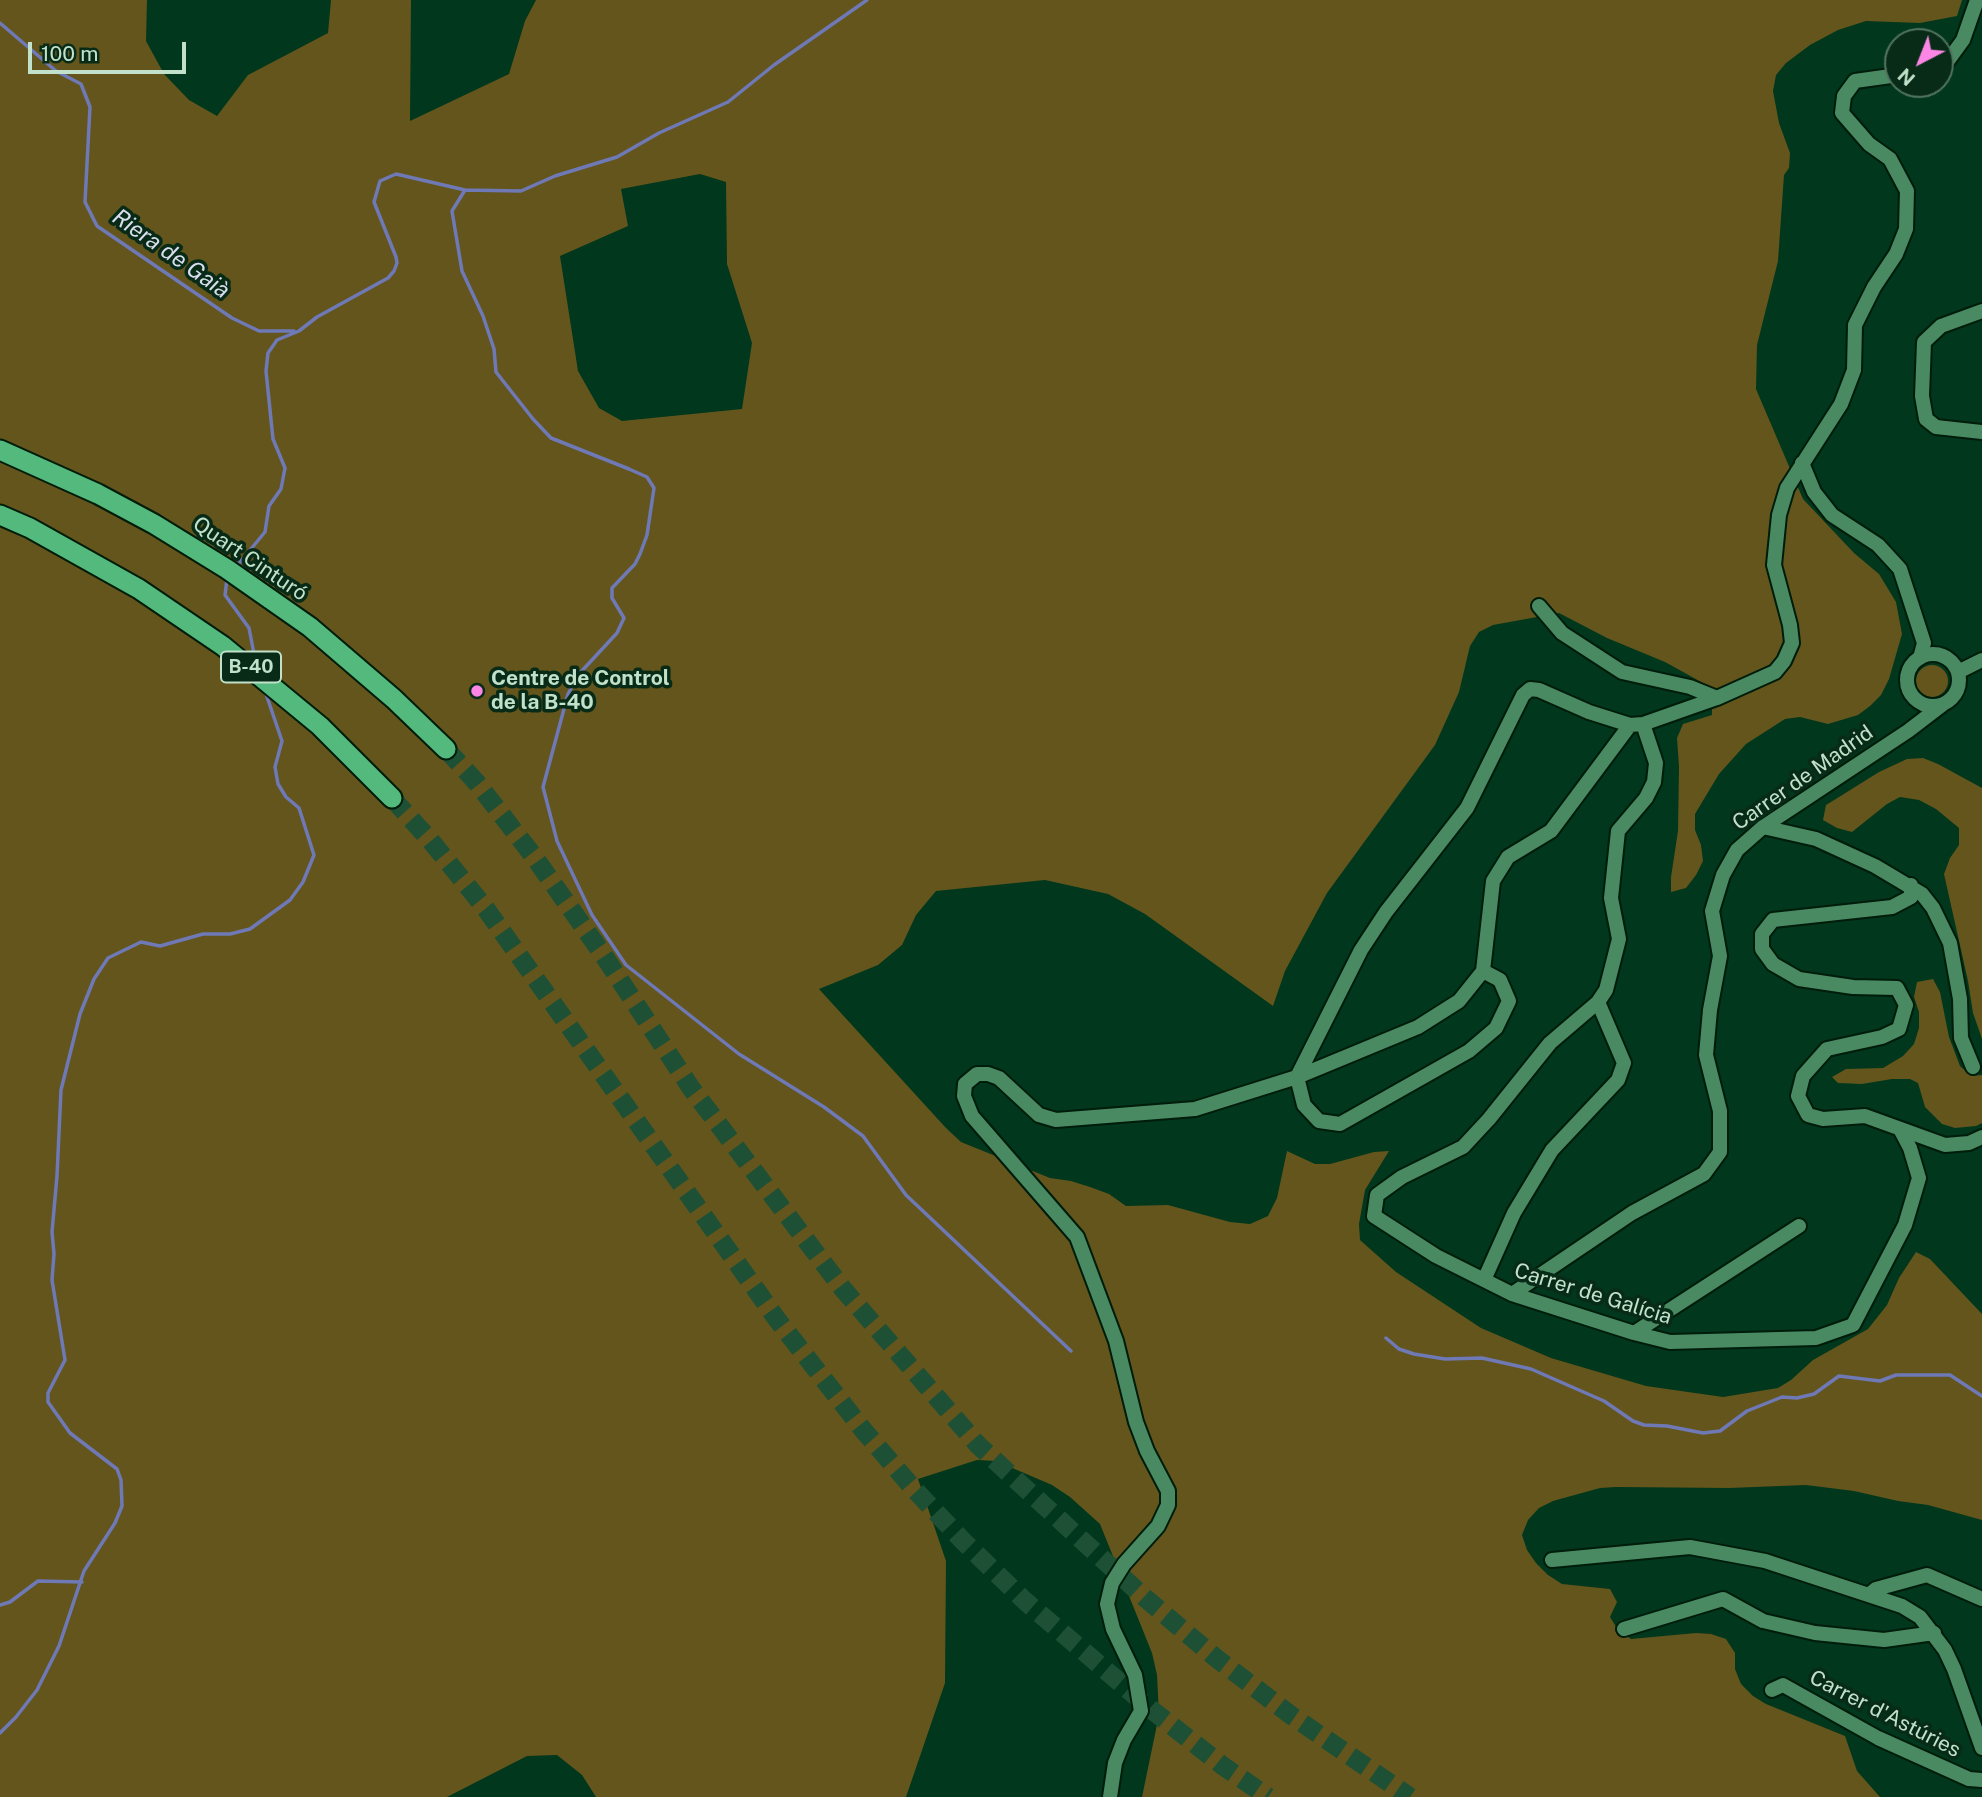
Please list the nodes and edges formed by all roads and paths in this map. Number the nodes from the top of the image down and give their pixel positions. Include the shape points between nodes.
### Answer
1 (1977, 0) edge
2 (1954, 52) edge
3 (1884, 77) edge
4 (1982, 311) edge
5 (1982, 432) edge
6 (0, 450) edge
7 (1802, 463) junction
8 (0, 515) edge
9 (1539, 606) dead end
10 (1920, 658) junction
11 (1982, 660) edge
12 (1958, 672) junction
13 (1717, 698) junction
14 (1942, 705) junction
15 (1636, 724) junction
16 (446, 748) tunnel mouth
17 (392, 798) tunnel mouth
18 (1763, 827) junction
19 (1911, 886) junction
20 (1483, 971) junction
21 (1598, 1002) junction
22 (1973, 1067) dead end
23 (1297, 1077) junction
24 (1900, 1129) junction
25 (1982, 1137) edge
26 (1799, 1226) dead end
27 (1484, 1280) junction
28 (1512, 1294) junction
29 (1634, 1333) junction
30 (1552, 1560) dead end
31 (1870, 1594) junction
32 (1982, 1599) edge
33 (1624, 1629) dead end
34 (1934, 1633) junction
35 (1772, 1690) dead end
36 (1982, 1748) edge
37 (1982, 1780) edge
38 (1110, 1797) edge

1 - 2 street
3 - 7 street via 1856,82 1844,96 1842,113 1890,159 1907,191 1906,229 1855,325 1854,369 1841,404
4 - 5 street via 1941,327 1924,342 1922,396 1926,419 1936,427
6 - 16 highway, Quart Cinturó via 154,524 228,569 310,628
7 - 10 street via 1814,492 1832,514 1878,545 1900,569 1924,643
7 - 13 street via 1787,488 1779,516 1774,565 1792,643 1775,672
8 - 17 highway, B-40 via 139,589 194,626 255,671
9 - 13 street via 1562,633 1622,672
10 - 12 street via 1942,656
10 - 14 street via 1907,679 1912,695 1925,705
11 - 12 street
12 - 14 street via 1958,688
13 - 15 street
14 - 18 street, Carrer de Madrid
15 - 20 street via 1551,831 1507,857 1493,881
15 - 21 street via 1656,762 1654,782 1618,831 1611,898 1619,939 1606,990
15 - 23 street via 1589,712 1539,690 1530,689 1523,695 1466,808 1361,950
18 - 19 street via 1816,839
18 - 28 street, Carrer de Madrid via 1737,850 1712,911 1720,956 1706,1055 1720,1111 1720,1152 1704,1174 1632,1213
19 - 22 street via 1933,908 1950,943 1961,1038
19 - 24 street via 1911,897 1892,907 1773,920 1762,934 1762,949 1773,964 1799,978 1897,988 1906,1005 1899,1029 1827,1049 1803,1076 1798,1096 1808,1115 1823,1119 1865,1116
20 - 23 street via 1459,1001 1418,1027
20 - 23 street via 1500,980 1509,1001 1496,1028 1469,1051 1340,1124 1319,1121 1304,1105
21 - 27 street via 1624,1063 1618,1080 1552,1150 1514,1213
21 - 27 street, Carrer de Galícia via 1550,1043 1463,1147 1402,1177 1377,1195 1374,1216
23 - 38 street via 1195,1109 1079,1120 1039,1115 988,1073 977,1074 965,1084 964,1096 972,1116 1077,1237 1116,1341 1136,1422 1168,1491 1168,1505 1158,1527 1124,1564 1112,1583 1107,1604 1113,1629 1135,1675 1140,1712 1115,1763
24 - 25 street via 1945,1144
24 - 29 street, Carrer de Galícia via 1919,1178 1905,1226 1853,1325 1816,1338 1670,1342
26 - 29 street
27 - 28 street, Carrer de Galícia
28 - 29 street, Carrer de Galícia
30 - 31 street via 1690,1547 1765,1561
31 - 32 street via 1927,1575
31 - 34 street via 1911,1611
33 - 34 street via 1723,1600 1763,1621 1815,1633 1884,1640
34 - 36 street via 1954,1669
35 - 37 street, Carrer d'Astúries via 1783,1685 1878,1738 1969,1779

